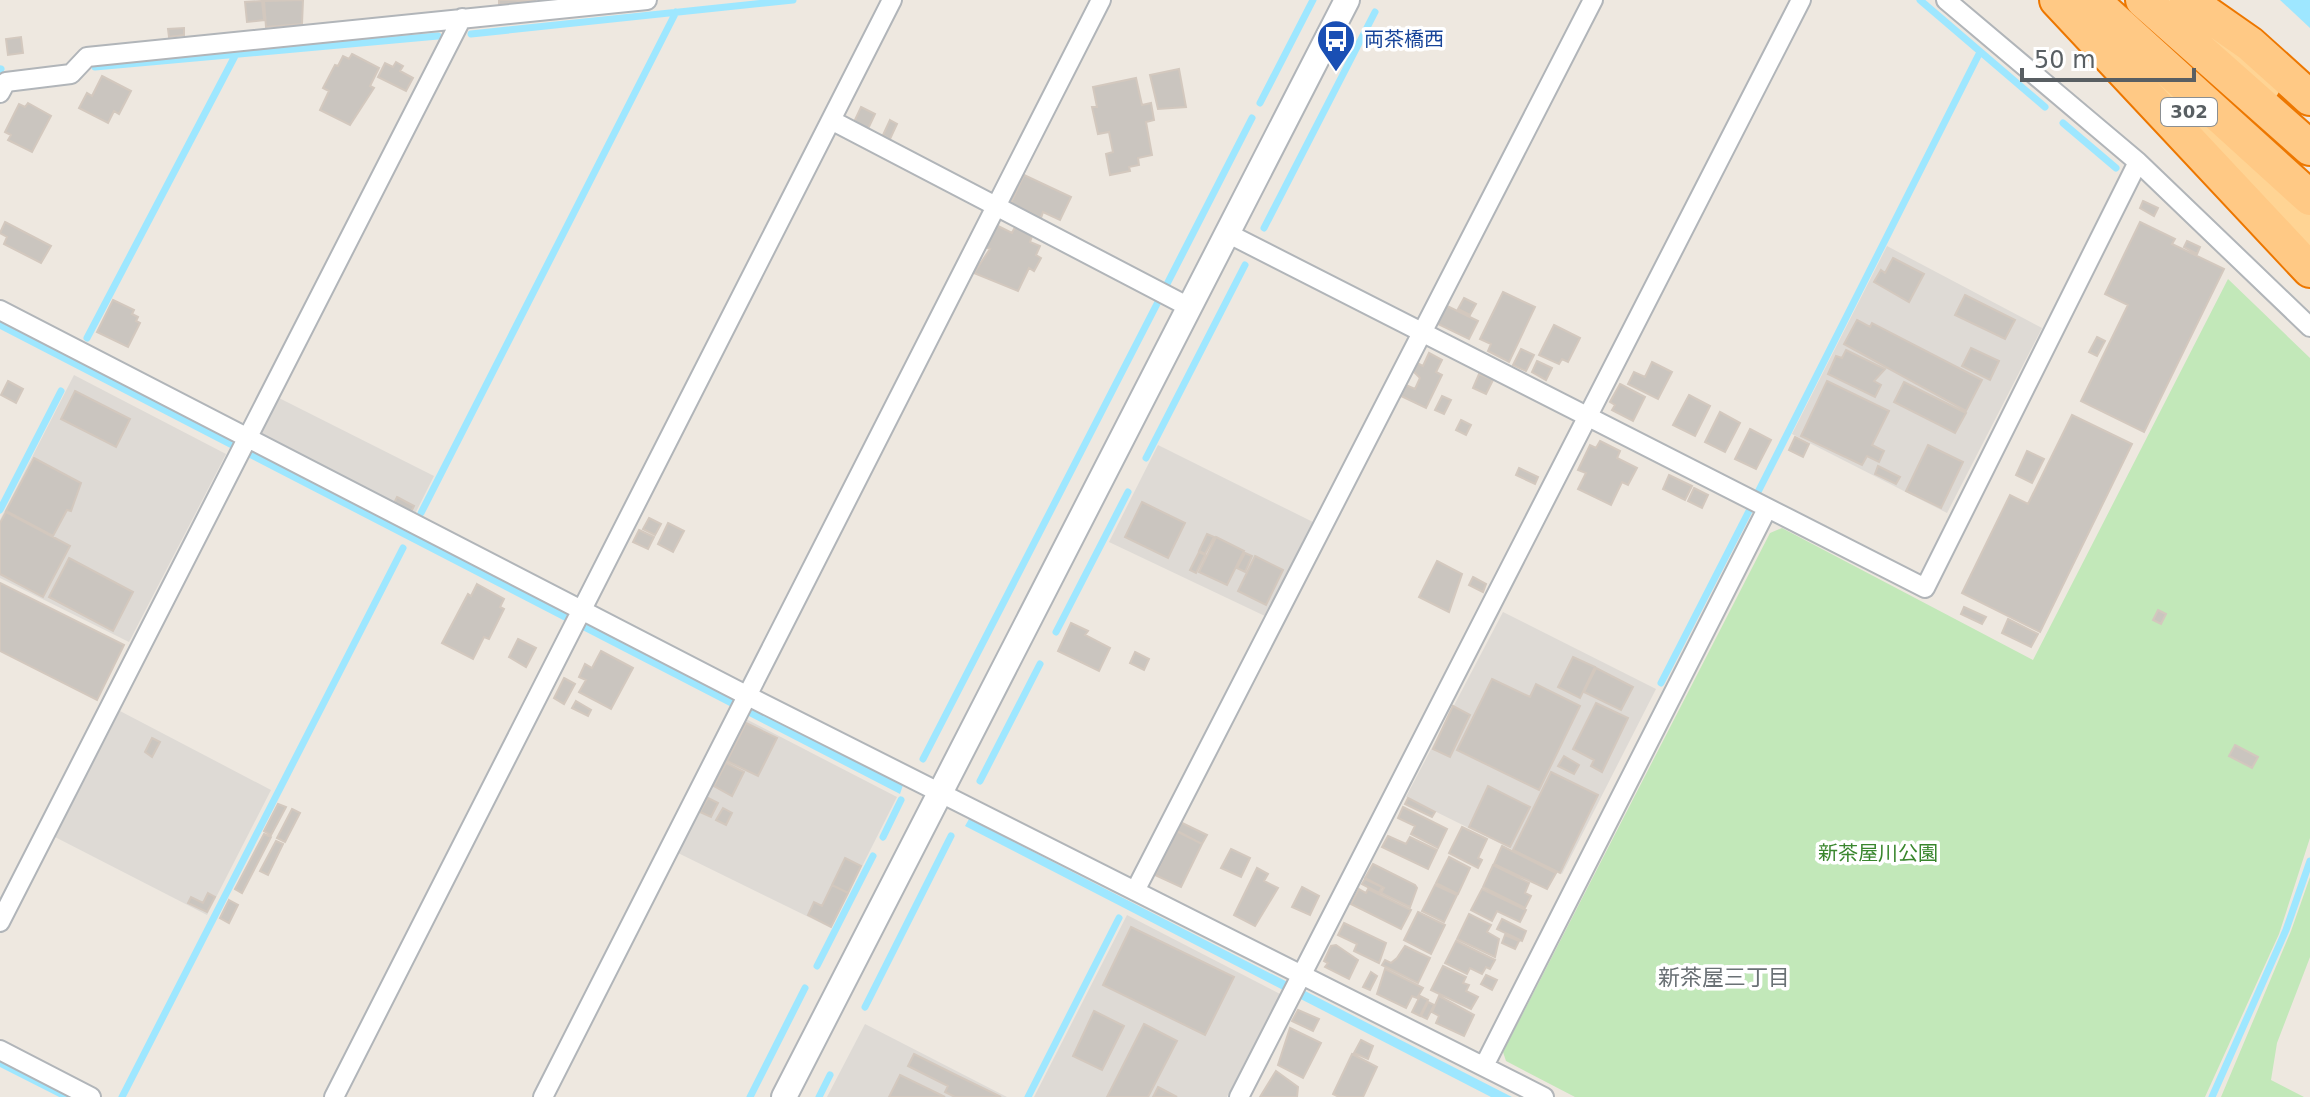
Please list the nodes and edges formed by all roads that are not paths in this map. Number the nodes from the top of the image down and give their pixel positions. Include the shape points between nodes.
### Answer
1 (647, 0) edge
2 (892, 0) edge
3 (1101, 0) edge
4 (1347, 0) edge
5 (1593, 0) edge
6 (1801, 0) edge
7 (1946, 0) edge
8 (2058, 0) edge
9 (2092, 0) edge
10 (2143, 0) edge
11 (2168, 0) edge
12 (2187, 0) edge
13 (462, 18) junction
14 (0, 93) edge
15 (2310, 98) edge
16 (831, 120) junction
17 (2310, 129) edge
18 (2310, 148) edge
19 (2138, 162) junction
20 (2310, 198) edge
21 (996, 206) junction
22 (1227, 233) junction
23 (2310, 233) edge
24 (2310, 270) edge
25 (1189, 307) junction
26 (0, 310) edge
27 (2310, 327) edge
28 (1422, 332) junction
29 (1588, 418) junction
30 (245, 447) junction
31 (1767, 509) junction
32 (578, 618) junction
33 (744, 703) junction
34 (941, 793) junction
35 (1135, 891) junction
36 (0, 922) edge
37 (1296, 985) junction
38 (0, 1050) edge
39 (1484, 1066) junction
40 (91, 1097) edge
41 (334, 1097) edge
42 (543, 1097) edge
43 (784, 1097) edge
44 (1239, 1097) edge
45 (1544, 1097) edge

1 - 13 street
2 - 16 street
3 - 21 street
4 - 22 street
5 - 28 street
6 - 29 street
7 - 19 street
8 - 23 highway, 302 via 2177,100
8 - 24 highway
9 - 20 highway
10 - 18 highway
11 - 17 highway
12 - 15 highway via 2250,44
13 - 14 street via 87,57 71,74 6,82
13 - 30 street
16 - 21 street
16 - 32 street
19 - 27 street
19 - 31 street via 1925,588
21 - 25 street
21 - 33 street
22 - 25 street
22 - 28 street
25 - 34 street
26 - 30 street
28 - 29 street
28 - 35 street
29 - 31 street
29 - 37 street
30 - 32 street
30 - 36 street
31 - 39 street
32 - 33 street
32 - 41 street
33 - 34 street
33 - 42 street
34 - 35 street
34 - 43 street
35 - 37 street
37 - 39 street
37 - 44 street
38 - 40 street
39 - 45 street

